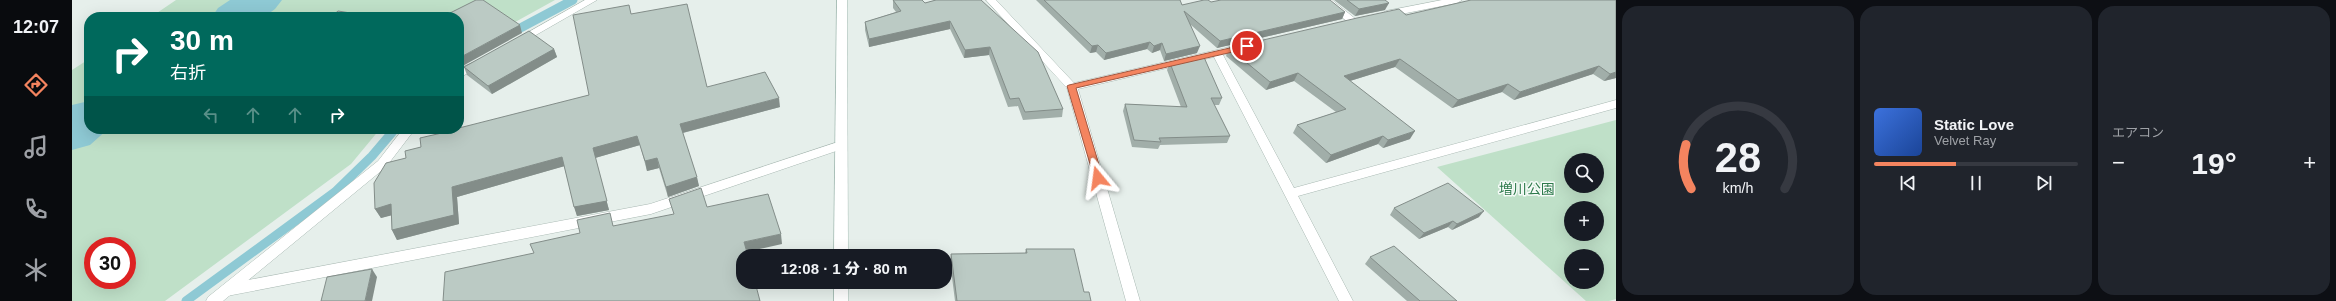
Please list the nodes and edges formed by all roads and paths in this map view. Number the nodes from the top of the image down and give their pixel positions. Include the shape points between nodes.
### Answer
1 (592, 0) edge
2 (842, 0) edge
3 (991, 0) edge
4 (1326, 0) edge
5 (1457, 0) edge
6 (1352, 21) junction
7 (1337, 25) edge
8 (1254, 44) edge
9 (508, 47) edge
10 (1217, 53) junction
11 (487, 58) edge
12 (464, 71) edge
13 (1072, 86) junction
14 (1616, 104) edge
15 (405, 134) edge
16 (841, 145) junction
17 (1289, 194) junction
18 (841, 249) edge
19 (841, 289) edge
20 (227, 290) junction
21 (213, 301) edge
22 (841, 301) edge
23 (1133, 301) edge
24 (1346, 301) edge

1 - 9 street
2 - 16 street
3 - 13 street
4 - 6 street
5 - 6 street
6 - 7 street
8 - 10 street
10 - 13 street
10 - 17 street
11 - 12 street
13 - 23 street
14 - 17 street
15 - 20 street via 382,164
16 - 18 street
16 - 20 street via 651,209
17 - 24 street
19 - 22 street
20 - 21 street

